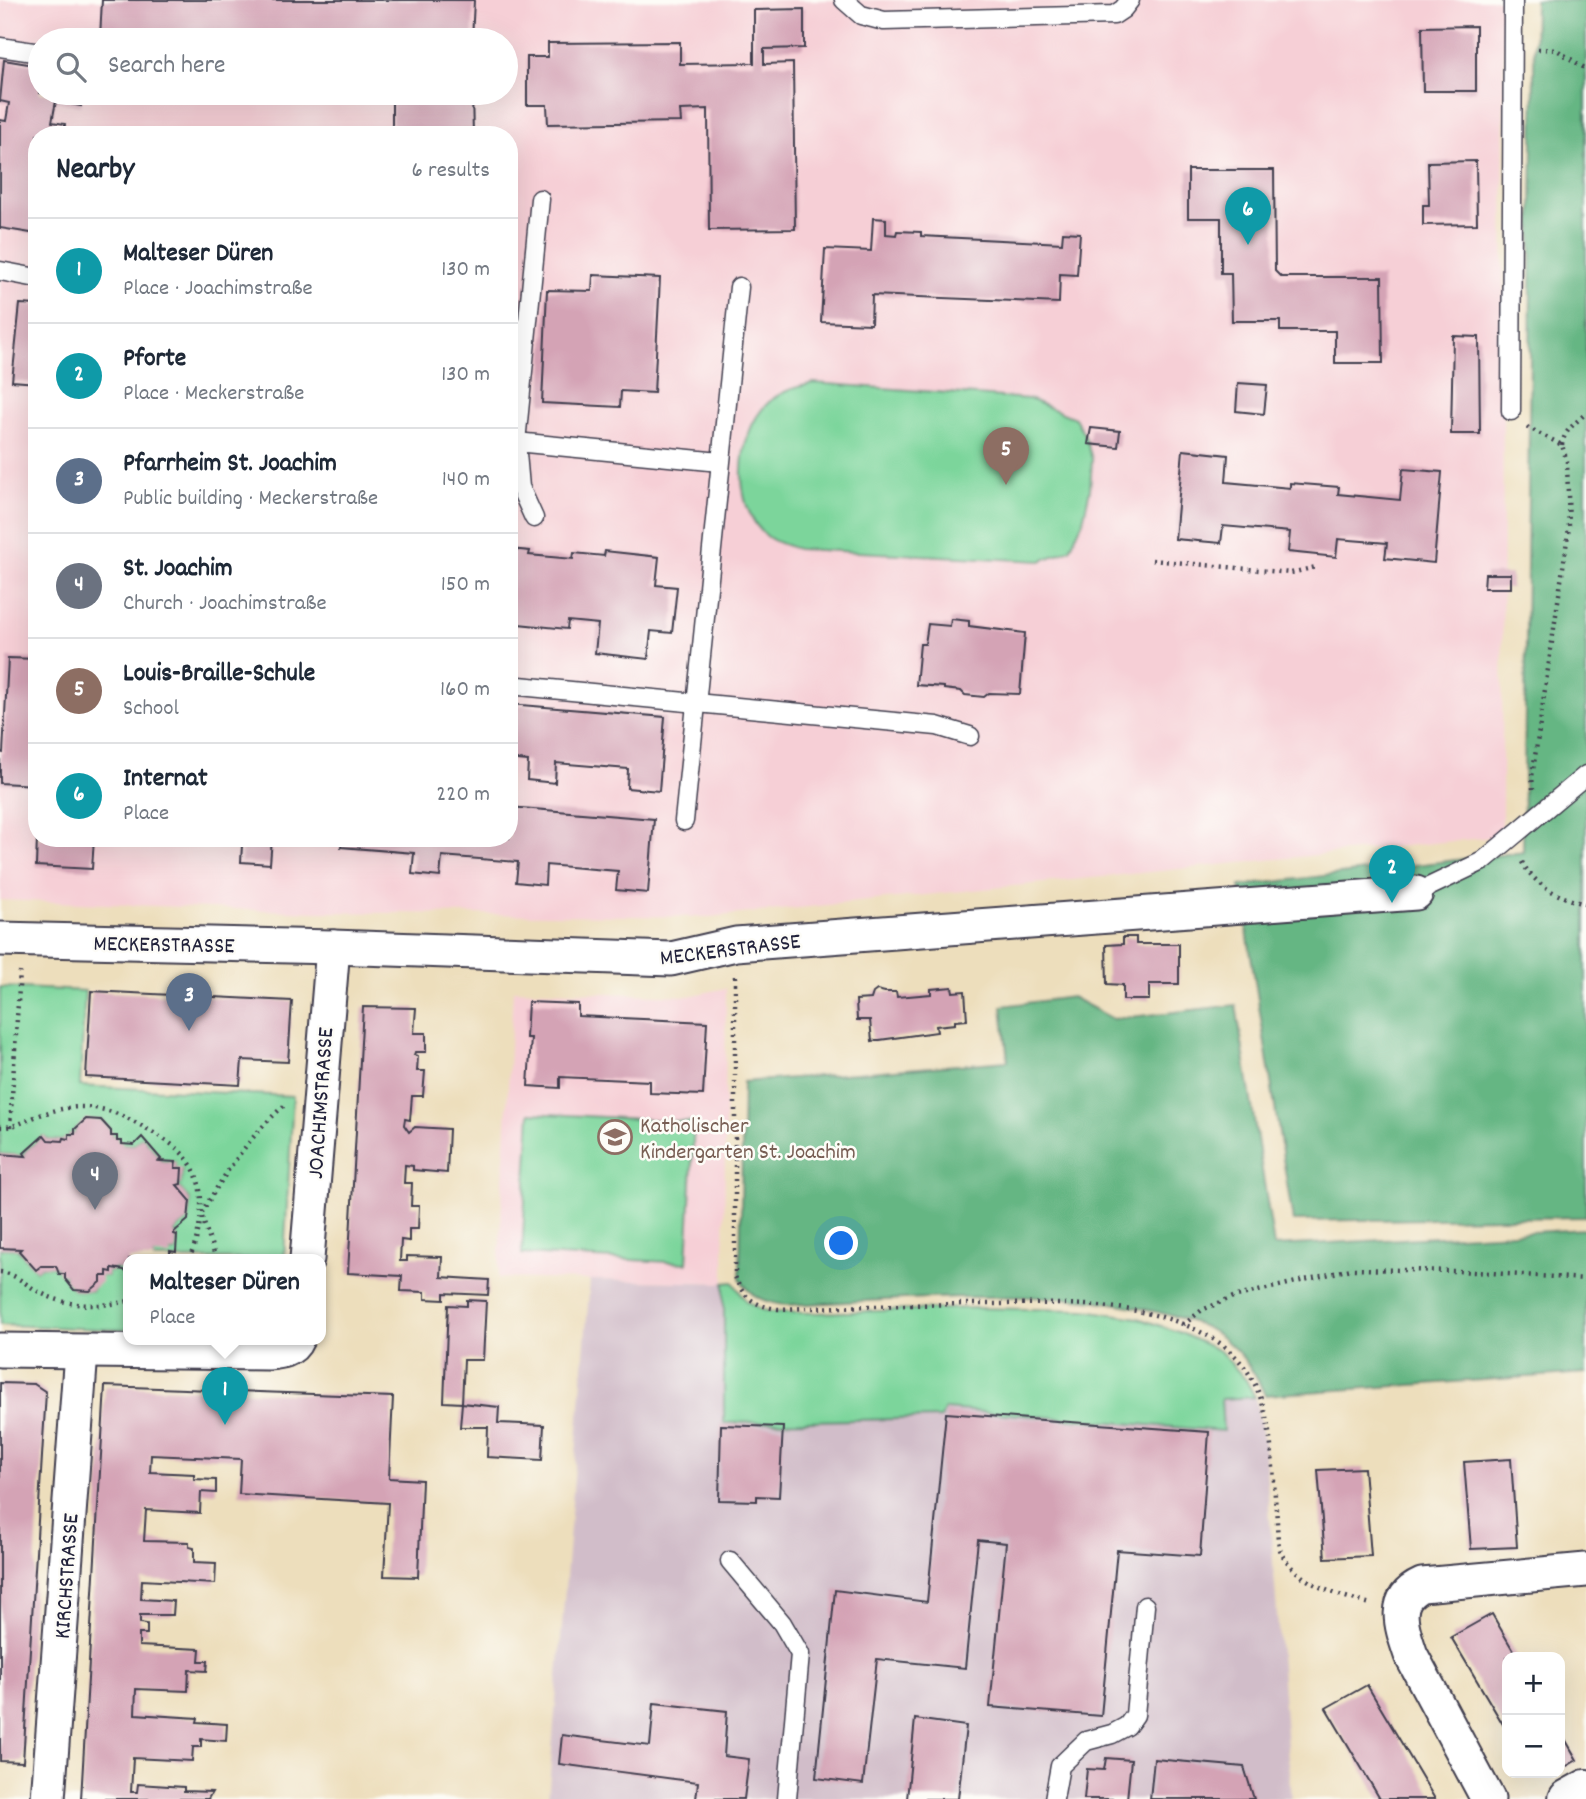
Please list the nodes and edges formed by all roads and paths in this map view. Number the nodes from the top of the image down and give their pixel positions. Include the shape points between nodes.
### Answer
1 (844, 0) edge
2 (1130, 0) edge
3 (1513, 0) edge
4 (0, 47) edge
5 (1513, 47) junction
6 (28, 51) edge
7 (1586, 69) edge
8 (540, 199) dead end
9 (0, 271) edge
10 (28, 276) edge
11 (739, 287) dead end
12 (1511, 411) joint
13 (1586, 413) edge
14 (518, 422) edge
15 (518, 442) edge
16 (1562, 445) junction
17 (720, 462) junction
18 (518, 490) edge
19 (534, 518) dead end
20 (1152, 560) dead end
21 (1316, 567) dead end
22 (518, 686) edge
23 (696, 703) junction
24 (970, 736) dead end
25 (1586, 775) edge
26 (1538, 816) junction
27 (684, 821) dead end
28 (1516, 853) dead end
29 (1416, 894) joint
30 (1586, 904) edge
31 (11, 939) edge
32 (736, 944) junction
33 (333, 947) junction
34 (322, 1079) junction
35 (0, 1127) edge
36 (10, 1128) junction
37 (201, 1214) junction
38 (190, 1254) edge
39 (214, 1254) edge
40 (307, 1254) edge
41 (0, 1272) edge
42 (1586, 1279) edge
43 (123, 1302) edge
44 (1183, 1325) junction
45 (295, 1345) edge
46 (0, 1350) edge
47 (81, 1352) junction
48 (730, 1561) dead end
49 (1586, 1570) edge
50 (1145, 1606) dead end
51 (1401, 1611) junction
52 (1586, 1789) edge
53 (48, 1799) edge
54 (787, 1799) edge
55 (1054, 1799) edge
56 (1488, 1799) edge
57 (1568, 1799) edge

1 - 2 lane via 861,15 884,21 1114,15
3 - 5 lane
4 - 6 lane
5 - 7 path via 1557,50
5 - 12 lane
8 - 14 lane
9 - 10 lane
11 - 17 lane
12 - 16 path via 1513,419
13 - 16 path via 1563,436
15 - 17 lane
16 - 26 path via 1567,462 1569,527 1532,777
17 - 23 lane
18 - 19 lane
20 - 21 path via 1291,573
22 - 23 lane
23 - 24 lane via 937,726
23 - 27 lane
25 - 26 lane
26 - 29 lane via 1483,861
28 - 30 path via 1543,887
29 - 32 street, MECKERSTRASSE
31 - 33 street, MECKERSTRASSE
31 - 36 path
32 - 33 street, MECKERSTRASSE via 671,959
32 - 44 path via 735,1276 750,1299 778,1309 934,1304 1097,1306
33 - 34 street, JOACHIMSTRASSE
34 - 37 path via 307,1086 250,1139
34 - 40 street, JOACHIMSTRASSE
35 - 36 path
36 - 37 path via 71,1108 102,1109 128,1118 188,1160 199,1181
37 - 38 path
37 - 39 path
41 - 43 path via 60,1301 94,1306
42 - 44 path via 1351,1269 1233,1297 1202,1310
44 - 51 path via 1218,1342 1240,1360 1262,1398 1269,1423 1282,1552 1309,1581 1341,1596
45 - 47 street via 284,1352 268,1353
46 - 47 street
47 - 53 street, KIRCHSTRASSE
48 - 54 lane via 782,1623 800,1654
49 - 51 street via 1422,1585 1409,1591
50 - 55 lane via 1135,1715 1112,1734 1086,1741 1060,1766
51 - 56 street via 1411,1656
52 - 57 street

